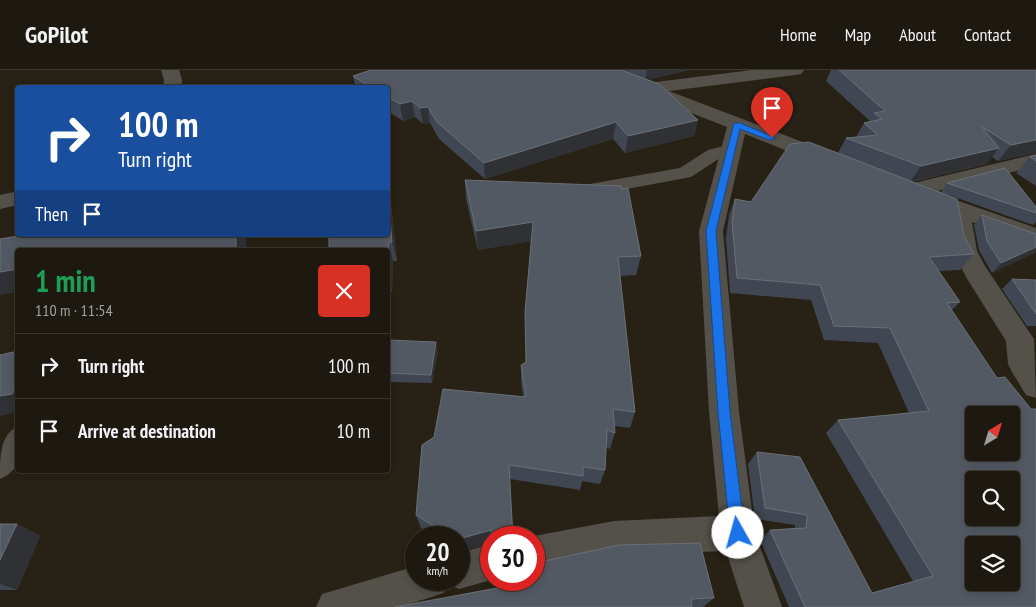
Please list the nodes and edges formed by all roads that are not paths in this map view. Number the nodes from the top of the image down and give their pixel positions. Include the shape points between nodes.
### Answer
1 (170, 70) edge
2 (598, 70) edge
3 (795, 70) edge
4 (172, 85) edge
5 (646, 89) junction
6 (734, 137) junction
7 (1036, 160) edge
8 (846, 167) edge
9 (573, 193) edge
10 (15, 199) edge
11 (0, 202) edge
12 (958, 208) junction
13 (1036, 237) edge
14 (1036, 386) edge
15 (15, 444) edge
16 (0, 464) edge
17 (738, 533) junction
18 (545, 552) edge
19 (405, 587) edge
20 (335, 607) edge
21 (763, 607) edge

1 - 4 street
2 - 5 street
3 - 5 street
5 - 6 street
6 - 8 street
6 - 9 lane via 685,172
6 - 17 street via 711,231 724,412
7 - 12 street via 900,188
10 - 11 street
12 - 13 street
12 - 14 street via 965,251 1020,339 1022,364
15 - 16 street
17 - 18 street via 614,538
17 - 21 street
19 - 20 street

